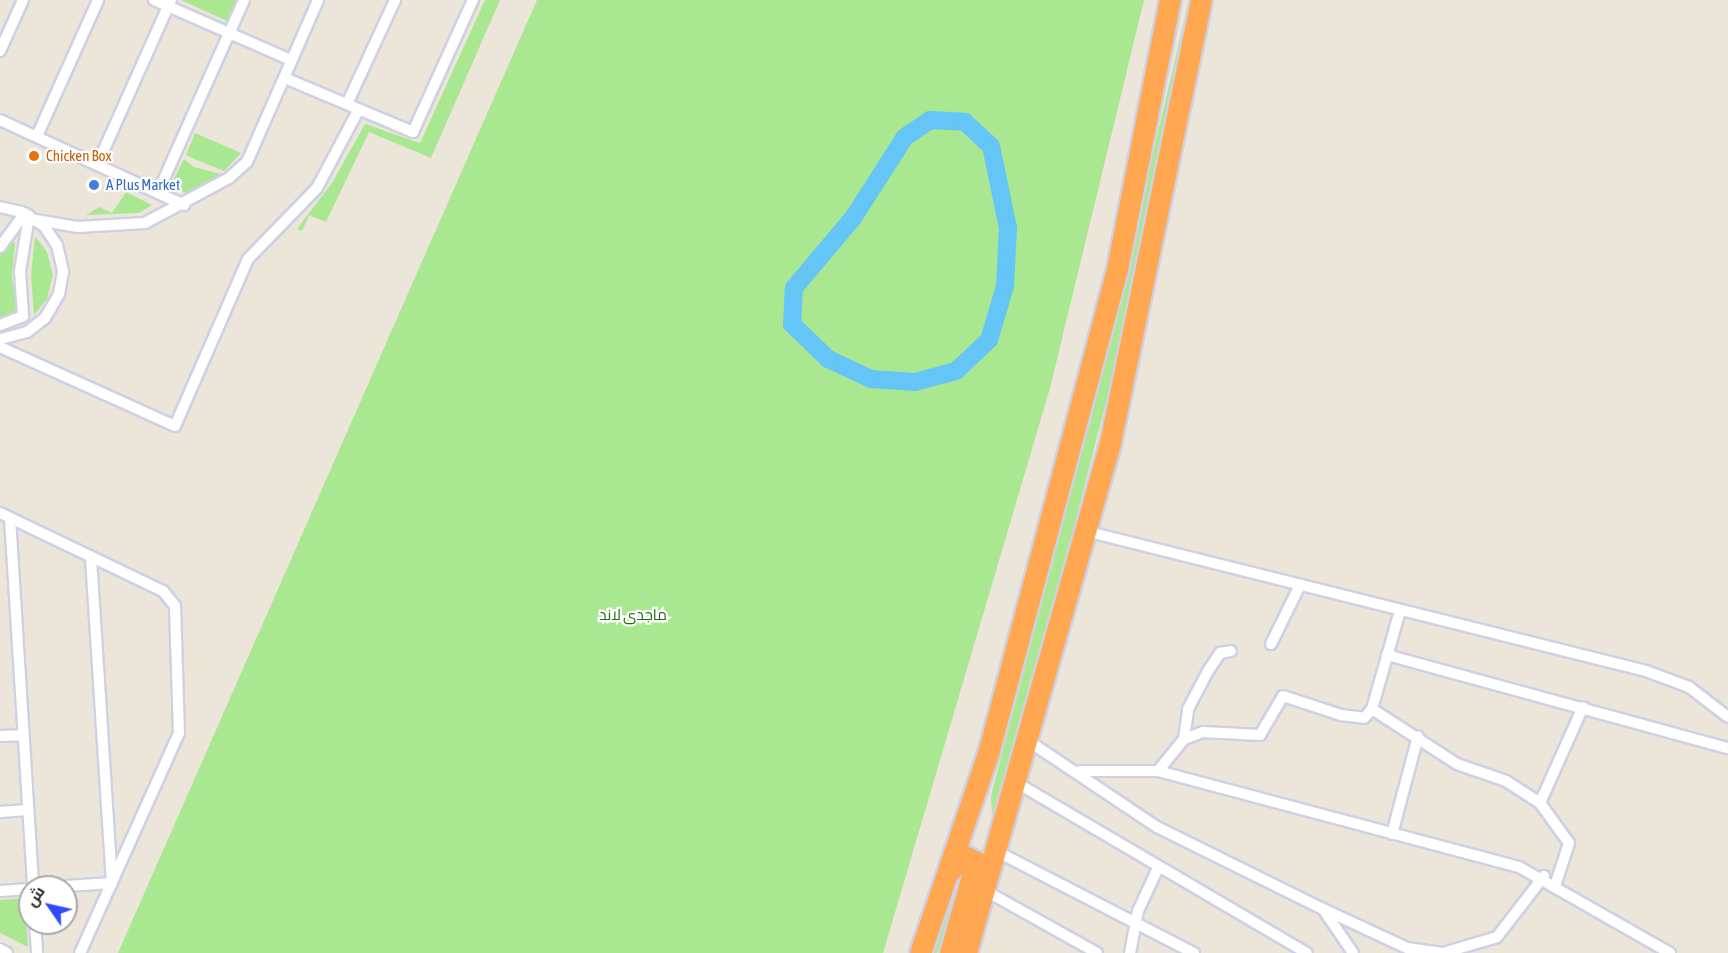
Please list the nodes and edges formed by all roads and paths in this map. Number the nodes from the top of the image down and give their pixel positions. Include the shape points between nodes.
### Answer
1 (23, 0) edge
2 (98, 0) edge
3 (154, 0) edge
4 (244, 0) edge
5 (318, 0) edge
6 (395, 0) edge
7 (472, 0) edge
8 (1170, 0) edge
9 (1201, 0) edge
10 (170, 3) edge
11 (229, 32) junction
12 (0, 51) edge
13 (291, 60) junction
14 (287, 79) junction
15 (347, 104) junction
16 (359, 109) junction
17 (0, 120) edge
18 (37, 136) junction
19 (98, 163) junction
20 (159, 190) junction
21 (0, 200) edge
22 (184, 205) junction
23 (0, 207) edge
24 (12, 209) junction
25 (30, 216) junction
26 (68, 226) junction
27 (56, 243) junction
28 (0, 247) edge
29 (0, 326) edge
30 (0, 339) edge
31 (0, 347) edge
32 (5, 516) edge
33 (1085, 531) junction
34 (91, 556) junction
35 (1300, 585) junction
36 (1400, 611) junction
37 (1271, 644) dead end
38 (1231, 651) dead end
39 (1387, 655) junction
40 (1583, 706) junction
41 (1372, 709) junction
42 (1728, 717) edge
43 (23, 735) junction
44 (0, 736) edge
45 (1418, 736) junction
46 (1184, 739) junction
47 (1027, 740) junction
48 (1728, 748) edge
49 (1080, 771) junction
50 (1158, 771) junction
51 (1017, 783) junction
52 (1540, 802) junction
53 (972, 805) junction
54 (28, 810) junction
55 (1008, 811) junction
56 (0, 812) edge
57 (1392, 834) junction
58 (996, 851) junction
59 (1158, 868) junction
60 (949, 872) junction
61 (31, 875) edge
62 (1544, 876) junction
63 (112, 883) junction
64 (1556, 883) junction
65 (78, 885) edge
66 (18, 889) edge
67 (0, 891) edge
68 (987, 891) junction
69 (1323, 909) junction
70 (1138, 927) junction
71 (36, 935) edge
72 (1474, 946) junction
73 (0, 950) edge
74 (1405, 950) edge
75 (967, 951) edge
76 (7, 953) edge
77 (37, 953) edge
78 (80, 953) edge
79 (920, 953) edge
80 (1097, 953) edge
81 (1131, 953) edge
82 (1194, 953) edge
83 (1307, 953) edge
84 (1353, 953) edge
85 (1442, 953) edge
86 (1486, 953) edge
87 (1670, 953) edge

1 - 12 street
2 - 18 street
3 - 10 street
4 - 11 street
5 - 13 street
6 - 15 street
7 - 16 street via 413,132
8 - 53 highway via 1117,269
9 - 33 highway via 1110,443
10 - 11 street
10 - 19 street
11 - 13 street
11 - 20 street
13 - 14 street
14 - 15 street
14 - 22 street via 247,162
15 - 16 street
16 - 31 street via 317,188 248,259 175,426
17 - 18 street
18 - 19 street
19 - 20 street
20 - 22 street
21 - 24 street
22 - 26 street via 145,223
23 - 24 street
24 - 25 street
25 - 26 street
25 - 27 street
25 - 28 street
25 - 29 street via 20,271 23,316
26 - 27 street via 58,230
27 - 30 street via 63,276 53,307 27,332
32 - 34 street
32 - 43 street
33 - 35 street
33 - 47 highway
34 - 63 street
34 - 63 street via 166,593 176,610 179,733
35 - 36 street
35 - 37 street
36 - 39 street
36 - 42 street via 1668,678 1689,687
38 - 46 street via 1220,653 1197,690
39 - 40 street
39 - 41 street
40 - 48 street
40 - 52 street
41 - 45 street
41 - 46 street via 1364,718 1341,715 1283,696 1260,735 1203,732
43 - 44 street
43 - 54 street
45 - 52 street via 1457,764 1506,781
45 - 57 street
46 - 50 street
47 - 49 street
47 - 51 highway
49 - 50 street
49 - 69 street via 1086,781 1157,827
50 - 57 street
51 - 55 highway
51 - 59 street
52 - 64 street via 1569,843
53 - 55 highway via 989,823
53 - 60 highway
54 - 56 street
54 - 61 street
55 - 58 highway
57 - 62 street
58 - 68 highway
58 - 70 street
59 - 70 street via 1138,911
59 - 83 street
60 - 75 highway via 964,856 976,862
60 - 79 highway
62 - 64 street
62 - 72 street via 1497,937
63 - 65 street
63 - 78 street
64 - 87 street
66 - 67 street
68 - 75 highway
68 - 80 street
69 - 74 street
69 - 84 street
70 - 81 street
70 - 82 street
71 - 77 street
72 - 85 street
72 - 86 street
73 - 76 street
74 - 85 street

